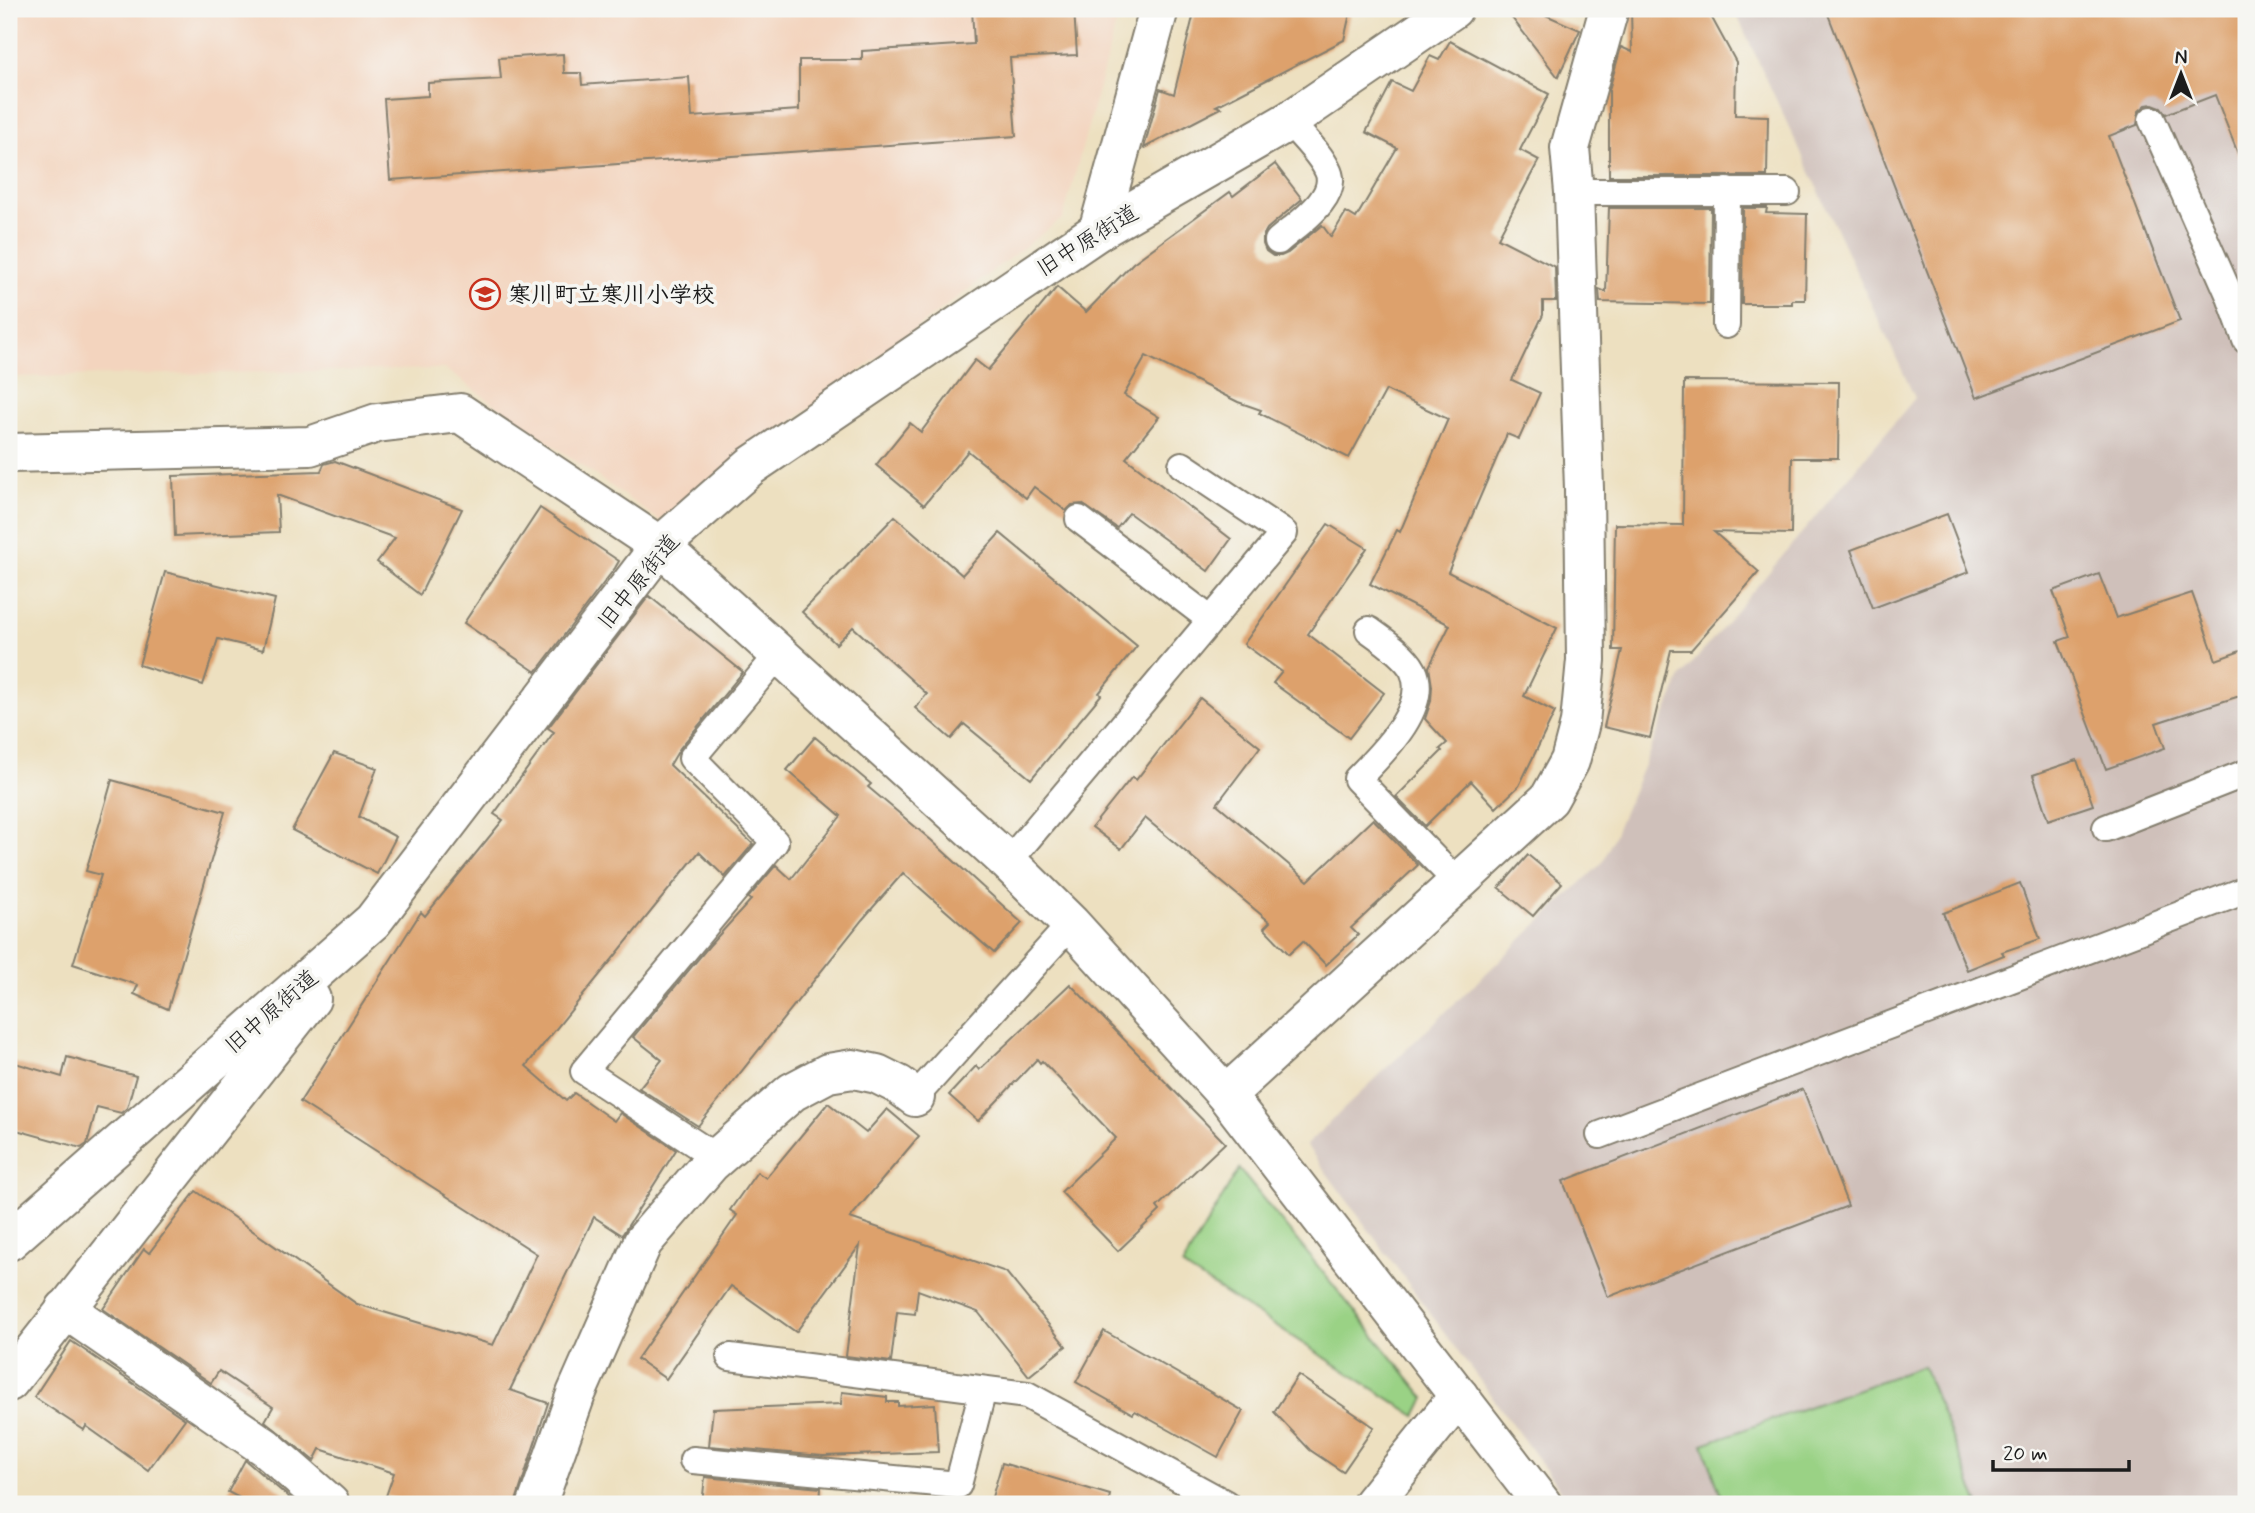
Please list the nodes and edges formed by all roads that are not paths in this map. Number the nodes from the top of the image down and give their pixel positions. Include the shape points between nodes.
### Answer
1 (1159, 9) edge
2 (1452, 9) edge
3 (1609, 9) edge
4 (2152, 120) dead end
5 (1289, 121) junction
6 (1727, 191) junction
7 (1574, 192) junction
8 (1787, 192) dead end
9 (1098, 230) junction
10 (1278, 241) dead end
11 (1726, 325) dead end
12 (2246, 340) edge
13 (9, 453) edge
14 (1182, 465) dead end
15 (1079, 519) dead end
16 (660, 546) junction
17 (1211, 620) junction
18 (1369, 630) dead end
19 (779, 654) junction
20 (2246, 774) edge
21 (2106, 828) dead end
22 (1008, 862) junction
23 (1458, 883) junction
24 (2246, 890) edge
25 (373, 921) junction
26 (1072, 924) junction
27 (190, 1082) junction
28 (1226, 1095) junction
29 (915, 1097) joint
30 (221, 1113) junction
31 (1600, 1135) dead end
32 (717, 1158) junction
33 (9, 1241) edge
34 (65, 1309) junction
35 (730, 1357) dead end
36 (9, 1382) edge
37 (983, 1390) junction
38 (1459, 1396) junction
39 (693, 1460) dead end
40 (330, 1504) edge
41 (537, 1504) edge
42 (1226, 1504) edge
43 (1372, 1504) edge
44 (1542, 1504) edge

1 - 9 street
2 - 5 street, 旧中原街道
3 - 7 street via 1570,148
4 - 12 lane
5 - 9 street, 旧中原街道
5 - 10 lane via 1327,167 1329,183 1326,199
6 - 7 lane
6 - 8 lane
6 - 11 lane
7 - 23 street via 1586,660 1580,723 1570,761 1549,799
9 - 16 street, 旧中原街道 via 751,466
13 - 16 street via 310,446 377,423 460,413
14 - 17 lane via 1284,533
15 - 17 lane
16 - 19 street
16 - 25 street, 旧中原街道
17 - 22 lane
18 - 23 lane via 1412,667 1416,697 1393,740 1357,779
19 - 22 street
19 - 32 lane via 691,758 775,842 584,1071
20 - 21 lane
22 - 26 street
23 - 28 street
24 - 31 lane
25 - 27 street, 旧中原街道
25 - 30 street
26 - 28 street
26 - 29 lane
27 - 30 street
27 - 33 street, 旧中原街道
28 - 38 street
29 - 32 street via 877,1074 853,1069 828,1073 792,1092
30 - 34 street
32 - 41 street via 643,1242 576,1394
34 - 36 street
34 - 40 street via 266,1448
35 - 37 lane
37 - 39 lane via 958,1485
37 - 42 lane via 1027,1395
38 - 43 street
38 - 44 street

